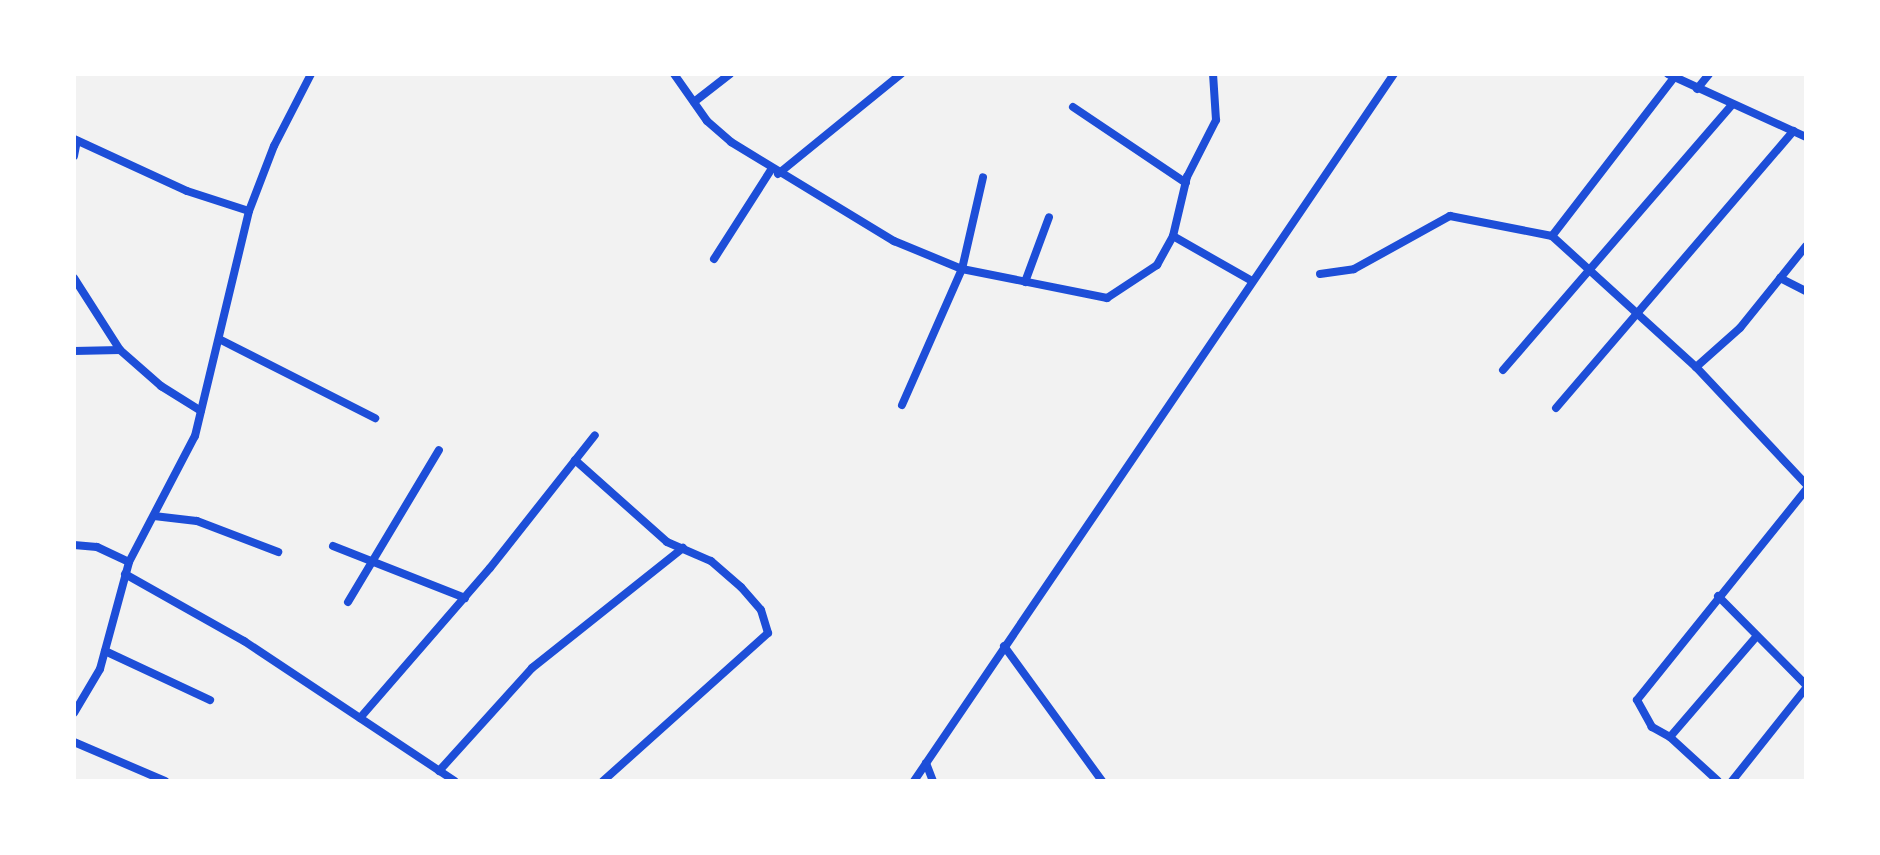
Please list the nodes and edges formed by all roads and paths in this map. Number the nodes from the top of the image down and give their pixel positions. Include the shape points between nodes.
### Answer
1 (311, 74) edge
2 (674, 74) edge
3 (730, 74) edge
4 (901, 74) edge
5 (1213, 74) edge
6 (1394, 74) edge
7 (1709, 74) edge
8 (1670, 77) edge
9 (1697, 89) junction
10 (694, 102) junction
11 (1732, 105) junction
12 (1073, 107) dead end
13 (1793, 131) junction
14 (1806, 137) edge
15 (76, 140) edge
16 (74, 156) edge
17 (774, 172) junction
18 (983, 177) dead end
19 (1186, 183) junction
20 (249, 211) junction
21 (1049, 217) dead end
22 (1173, 236) junction
23 (1552, 236) junction
24 (1806, 246) edge
25 (714, 259) dead end
26 (962, 269) junction
27 (1586, 272) junction
28 (1320, 274) dead end
29 (74, 278) edge
30 (1780, 278) junction
31 (1252, 281) junction
32 (1025, 282) junction
33 (1806, 291) edge
34 (1638, 313) junction
35 (221, 340) junction
36 (120, 350) junction
37 (74, 351) edge
38 (1696, 367) junction
39 (1503, 370) dead end
40 (902, 405) dead end
41 (1556, 408) dead end
42 (201, 411) junction
43 (375, 418) dead end
44 (595, 435) dead end
45 (439, 450) dead end
46 (575, 460) junction
47 (1806, 484) edge
48 (1806, 490) edge
49 (154, 516) junction
50 (74, 545) edge
51 (333, 546) dead end
52 (683, 548) junction
53 (278, 552) dead end
54 (373, 561) junction
55 (129, 562) junction
56 (125, 574) junction
57 (1718, 596) junction
58 (465, 598) junction
59 (348, 602) dead end
60 (1757, 636) junction
61 (1004, 646) junction
62 (105, 651) junction
63 (1806, 686) edge
64 (210, 700) dead end
65 (74, 713) edge
66 (360, 718) junction
67 (1670, 737) junction
68 (74, 742) edge
69 (926, 763) junction
70 (439, 771) junction
71 (165, 781) edge
72 (455, 781) edge
73 (603, 781) edge
74 (914, 781) edge
75 (933, 781) edge
76 (1102, 781) edge
77 (1718, 781) edge
78 (1732, 781) edge

1 - 20 street via 274,146
2 - 10 street
3 - 10 street
4 - 17 street
5 - 19 street via 1216,120
6 - 31 street
7 - 9 street
8 - 9 street
8 - 23 street
9 - 11 street
10 - 17 street via 715,128
11 - 13 street
11 - 27 street
12 - 19 street
13 - 14 street
13 - 34 street
15 - 16 street
15 - 20 street via 187,191
17 - 25 street
17 - 26 street via 894,241
18 - 26 street
19 - 22 street
20 - 35 street
21 - 32 street
22 - 31 street
22 - 32 street via 1157,265 1107,298
23 - 27 street
23 - 28 street via 1450,216 1354,269
24 - 30 street
26 - 32 street
26 - 40 street
27 - 34 street
27 - 39 street
29 - 36 street
30 - 33 street
30 - 38 street via 1740,328
31 - 61 street
34 - 38 street
34 - 41 street
35 - 42 street
35 - 43 street
36 - 37 street
36 - 42 street via 161,386
38 - 47 street
42 - 49 street via 181,470
44 - 46 street
45 - 54 street
46 - 52 street via 667,542
46 - 58 street
48 - 57 street
49 - 53 street via 197,521
49 - 55 street
50 - 55 street via 97,547
51 - 54 street
52 - 70 street via 532,668
52 - 73 street via 711,561 741,587 761,610 768,633
54 - 58 street
54 - 59 street
55 - 56 street
56 - 62 street
56 - 66 street via 244,641
57 - 60 street
57 - 67 street via 1637,700 1652,727
58 - 66 street
60 - 63 street
60 - 67 street
61 - 69 street
61 - 76 street
62 - 64 street
62 - 65 street
63 - 78 street
66 - 70 street
67 - 77 street
68 - 71 street
69 - 74 street
69 - 75 street
70 - 72 street

